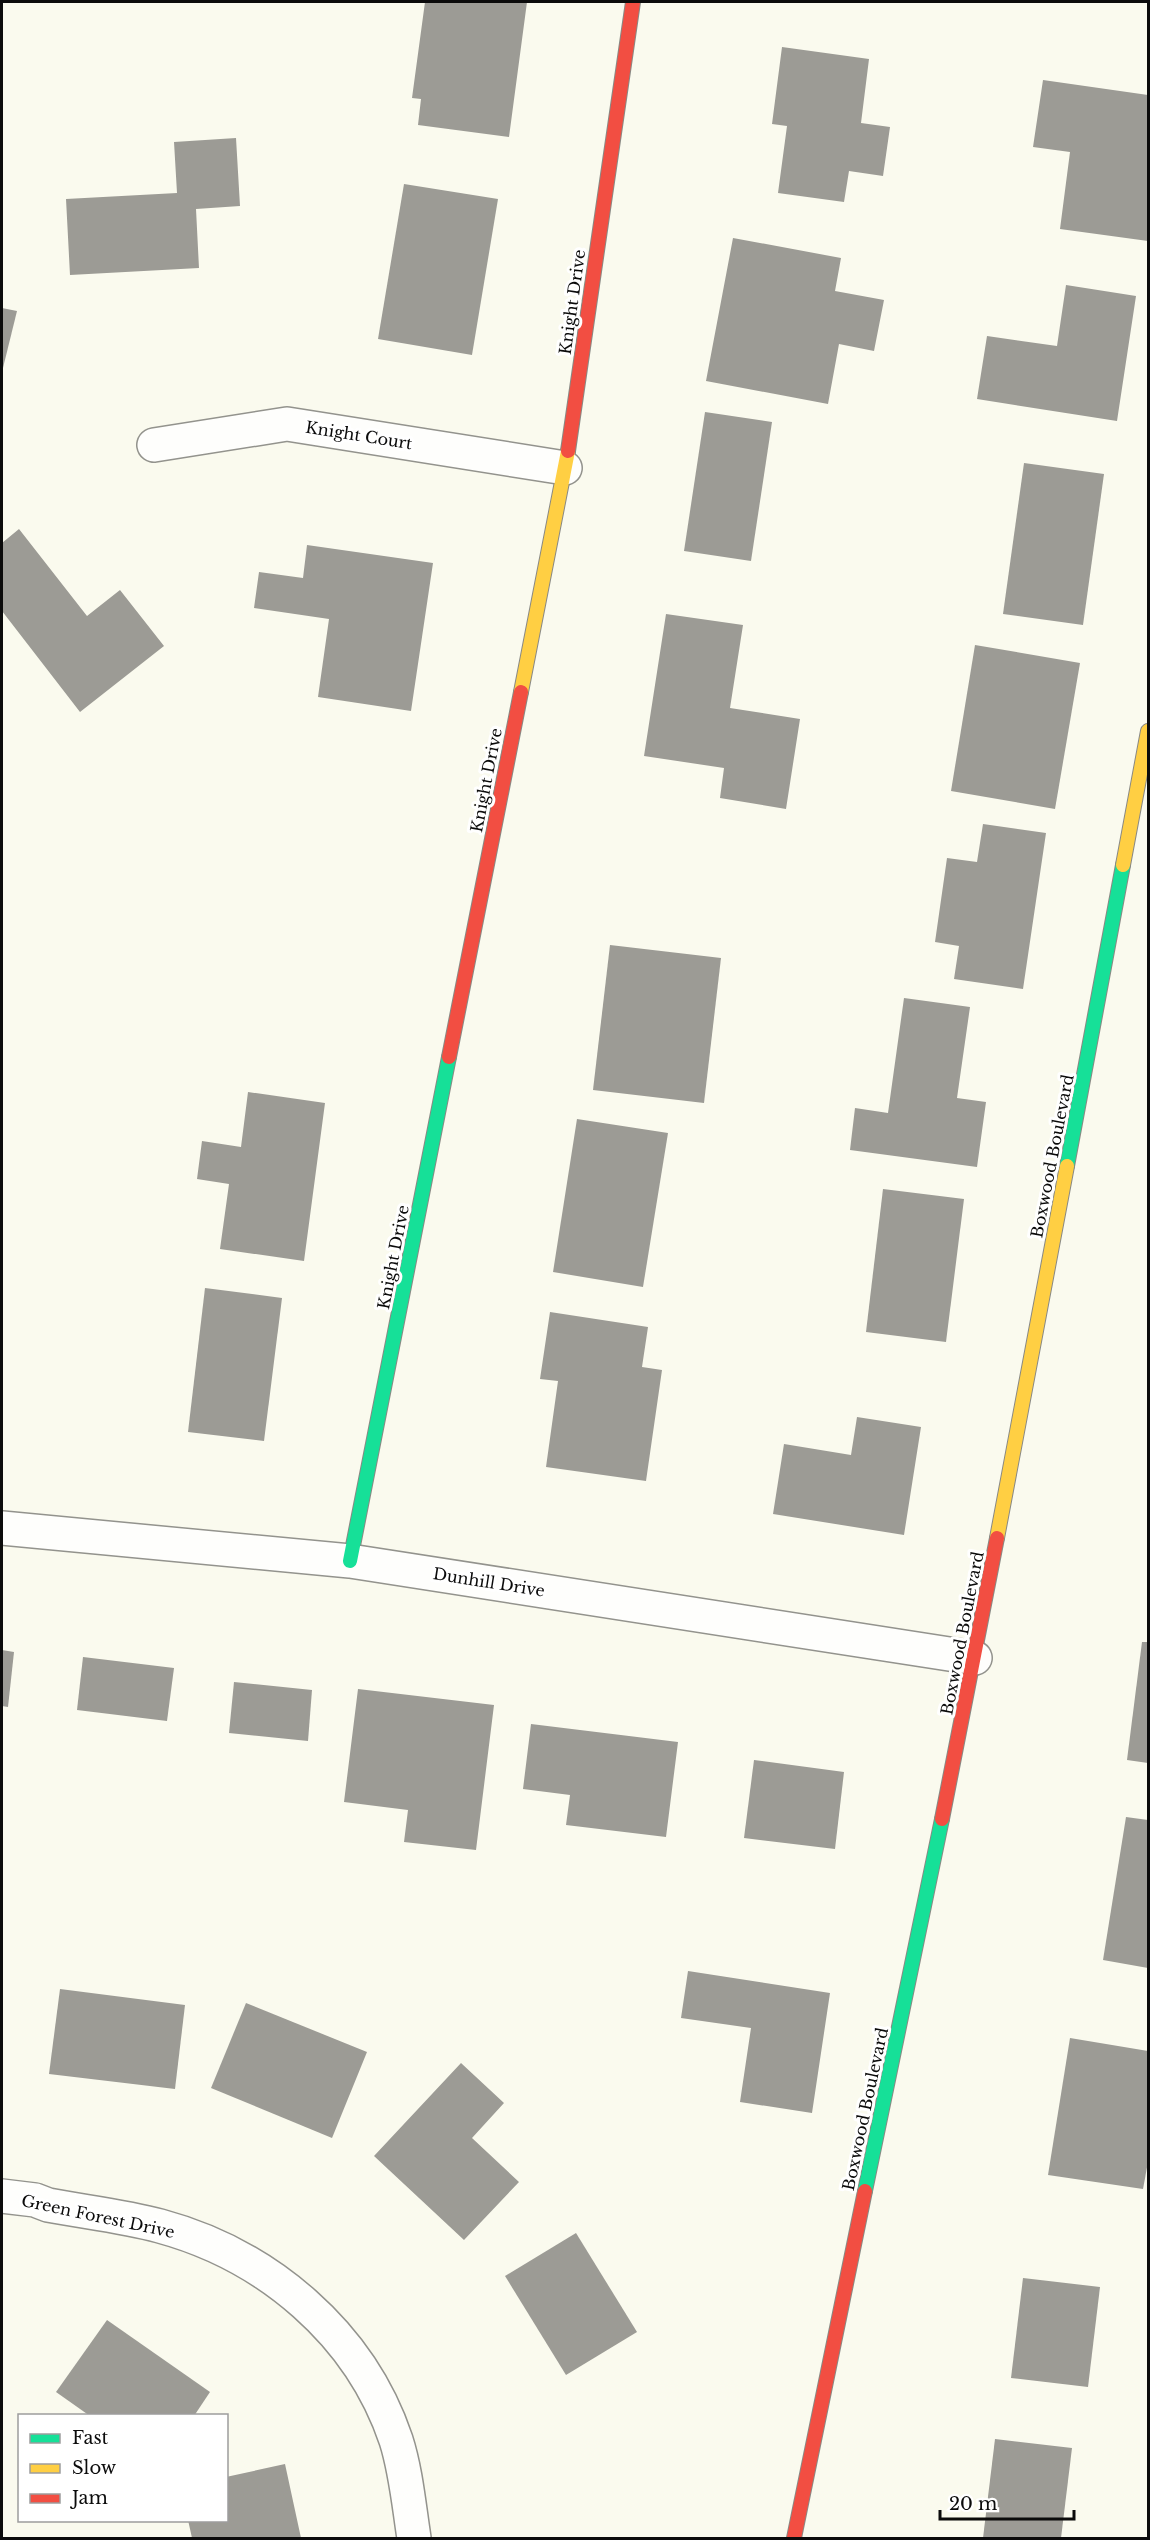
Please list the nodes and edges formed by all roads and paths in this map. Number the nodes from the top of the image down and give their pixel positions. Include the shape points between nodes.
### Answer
1 (633, 2) edge
2 (154, 445) dead end
3 (565, 468) junction
4 (1149, 731) edge
5 (2, 1528) edge
6 (350, 1561) junction
7 (975, 1658) junction
8 (2, 2196) edge
9 (414, 2538) edge
10 (794, 2538) edge

1 - 3 street, Knight Drive
2 - 3 street, Knight Court via 287,424
3 - 6 street, Knight Drive
4 - 7 street, Boxwood Boulevard
5 - 6 street, Dunhill Drive
6 - 7 street, Dunhill Drive
7 - 10 street, Boxwood Boulevard
8 - 9 street, Green Forest Drive via 159,2226 222,2248 280,2282 329,2326 369,2379 396,2441

